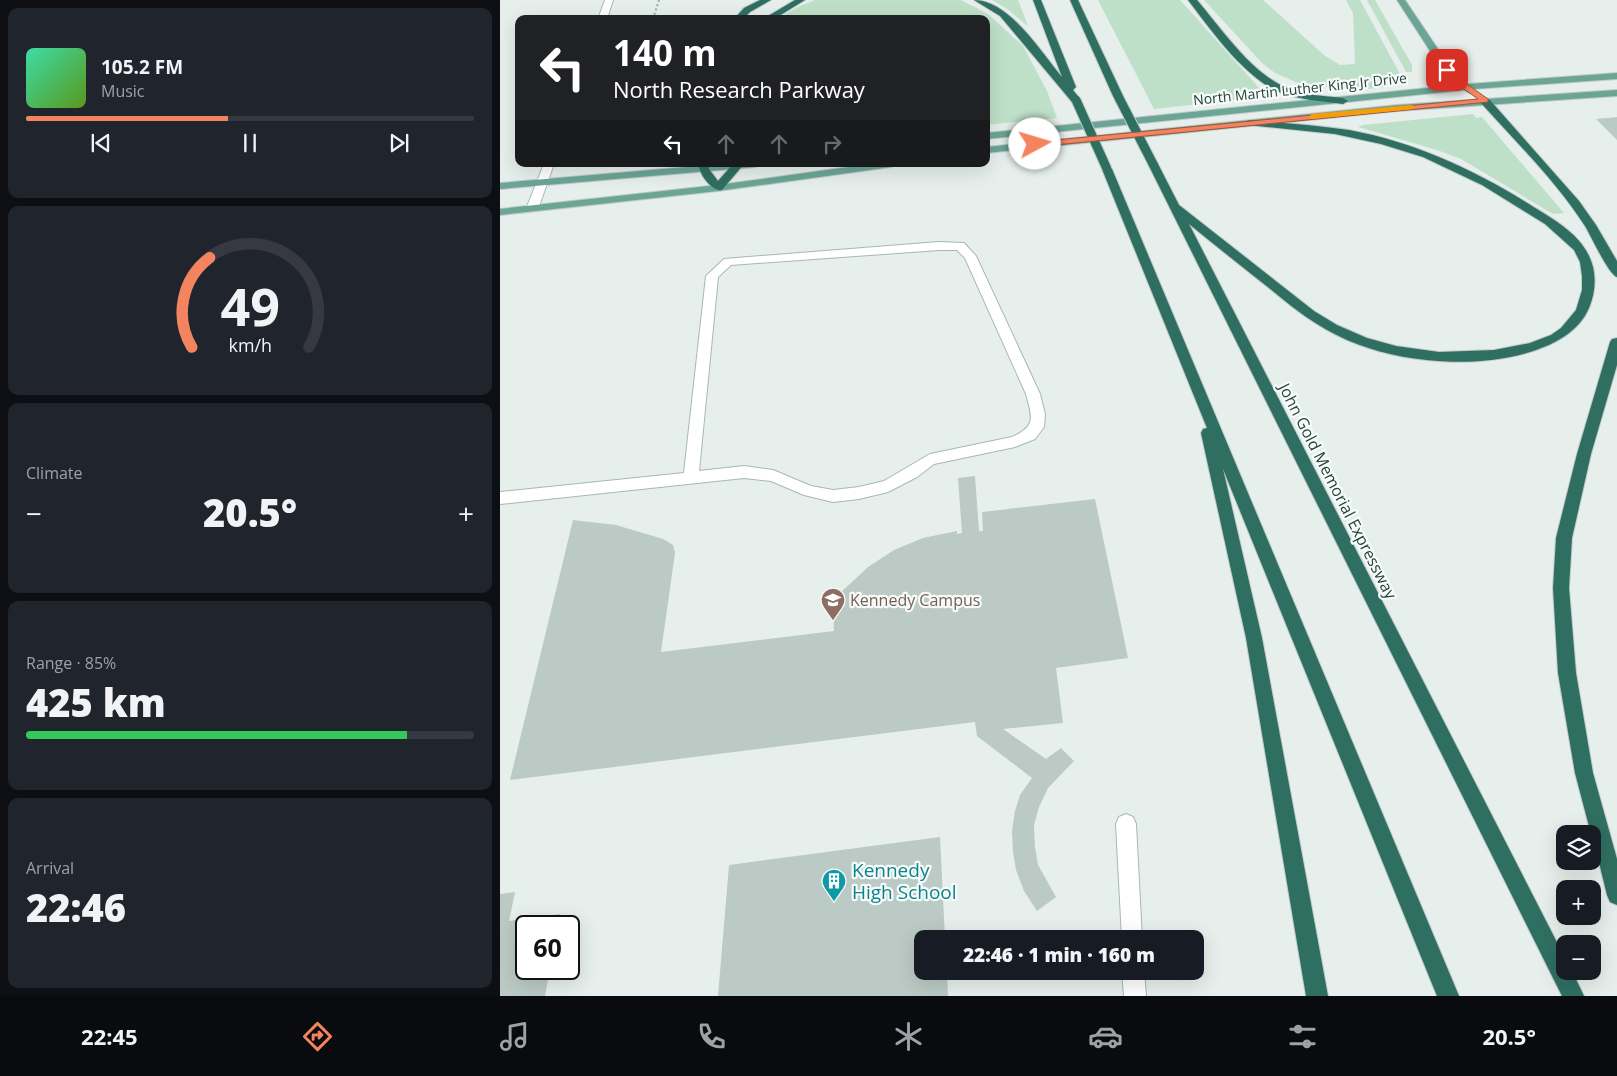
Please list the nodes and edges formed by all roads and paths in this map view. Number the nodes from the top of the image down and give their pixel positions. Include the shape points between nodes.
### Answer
1 (609, 0) edge
2 (659, 0) edge
3 (767, 0) edge
4 (800, 0) edge
5 (978, 0) edge
6 (1037, 0) edge
7 (1074, 0) edge
8 (1192, 0) edge
9 (1401, 0) edge
10 (603, 15) edge
11 (654, 15) edge
12 (742, 15) edge
13 (774, 15) edge
14 (1617, 76) edge
15 (1466, 88) junction
16 (1617, 93) edge
17 (1076, 100) junction
18 (1343, 101) junction
19 (1485, 101) junction
20 (1251, 123) junction
21 (990, 136) edge
22 (990, 150) edge
23 (548, 167) edge
24 (694, 167) edge
25 (705, 167) edge
26 (737, 167) edge
27 (869, 167) edge
28 (542, 183) junction
29 (500, 186) edge
30 (718, 188) junction
31 (1171, 203) junction
32 (532, 210) junction
33 (500, 212) edge
34 (1617, 273) edge
35 (1617, 342) edge
36 (1198, 390) junction
37 (690, 477) junction
38 (500, 498) edge
39 (1126, 824) dead end
40 (1617, 895) edge
41 (1132, 930) edge
42 (1134, 980) edge
43 (1135, 996) edge
44 (1317, 996) edge
45 (1448, 996) edge
46 (1573, 996) edge

1 - 10 street
2 - 11 path
3 - 12 highway
4 - 13 highway
5 - 17 highway via 1003,14
6 - 17 highway
7 - 31 highway, John Gold Memorial Expressway, bridge
8 - 18 highway via 1253,68 1276,87
9 - 15 main road via 1450,75
14 - 15 main road, North Martin Luther King Jr Drive
15 - 18 main road, North Martin Luther King Jr Drive
15 - 19 main road
16 - 19 main road, North Martin Luther King Jr Drive
17 - 36 highway, bridge via 1108,169
18 - 21 main road, North Martin Luther King Jr Drive
19 - 20 main road, North Martin Luther King Jr Drive
19 - 34 highway via 1583,212 1606,248
20 - 22 main road, North Martin Luther King Jr Drive
20 - 31 highway via 1360,135 1416,150 1481,178 1564,232 1583,254 1589,277 1588,300 1576,321 1564,333 1524,350 1474,356 1406,353 1340,332 1308,313
23 - 28 street
24 - 28 main road
25 - 30 highway
26 - 30 highway
27 - 30 main road
28 - 29 main road
28 - 32 street
30 - 32 main road
31 - 46 highway, John Gold Memorial Expressway
32 - 33 main road
35 - 40 highway via 1584,454 1564,538 1560,588 1568,673 1584,773
36 - 44 highway via 1254,638
36 - 45 highway
37 - 37 street via 744,472 773,476 809,491 832,496 859,493 888,486 930,459 1015,442 1030,435 1038,420 1033,394 970,256 960,246 939,246 728,262 718,269 712,276
37 - 38 street
39 - 41 street
42 - 43 street

